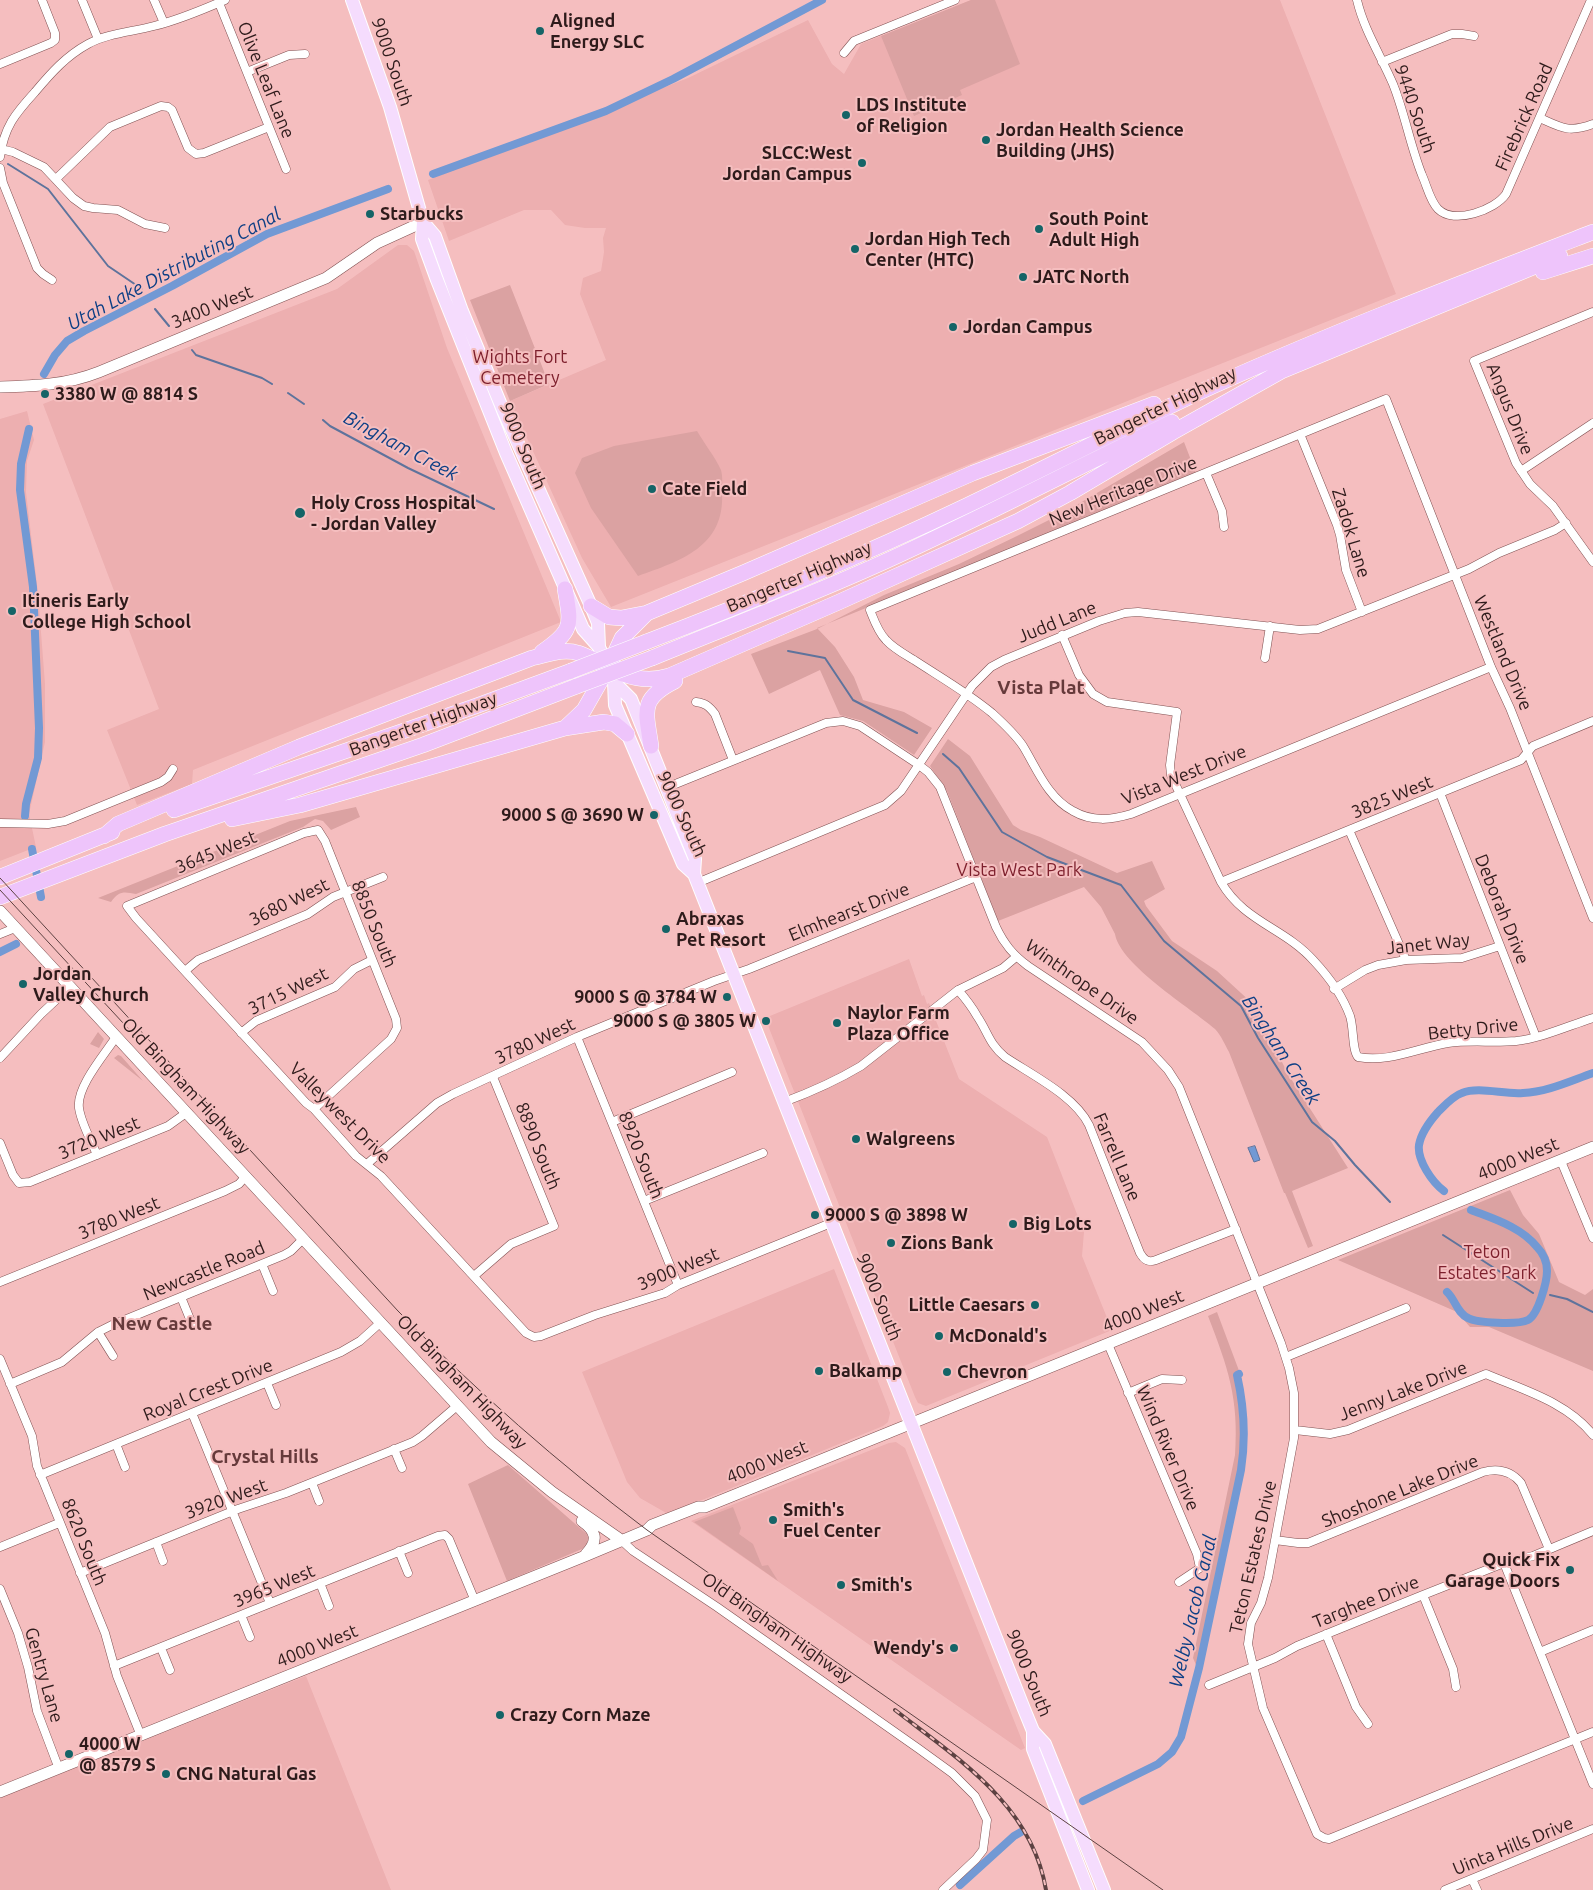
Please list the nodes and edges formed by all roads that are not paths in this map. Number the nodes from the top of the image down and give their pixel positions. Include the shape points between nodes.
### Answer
1 (42, 0) edge
2 (82, 0) edge
3 (154, 0) edge
4 (352, 0) edge
5 (955, 0) edge
6 (1357, 0) edge
7 (1591, 0) edge
8 (222, 1) edge
9 (164, 23) junction
10 (1474, 36) dead end
11 (98, 39) junction
12 (844, 53) dead end
13 (305, 54) dead end
14 (1382, 62) junction
15 (0, 64) edge
16 (247, 72) junction
17 (1540, 118) junction
18 (1593, 124) edge
19 (269, 127) junction
20 (1, 153) edge
21 (0, 168) edge
22 (286, 169) dead end
23 (56, 178) junction
24 (1456, 217) joint
25 (1593, 221) edge
26 (423, 222) junction
27 (165, 228) dead end
28 (1593, 232) edge
29 (1593, 242) edge
30 (1593, 256) edge
31 (52, 280) dead end
32 (1449, 294) junction
33 (1593, 312) edge
34 (1284, 362) junction
35 (0, 387) edge
36 (1386, 399) joint
37 (1593, 423) edge
38 (1300, 434) junction
39 (1521, 471) junction
40 (1206, 473) junction
41 (1566, 523) junction
42 (1224, 527) dead end
43 (1593, 562) edge
44 (1454, 575) junction
45 (565, 588) junction
46 (591, 606) junction
47 (870, 610) joint
48 (1362, 612) junction
49 (647, 613) junction
50 (1270, 626) junction
51 (1062, 635) junction
52 (599, 647) junction
53 (727, 650) junction
54 (532, 658) junction
55 (1265, 658) dead end
56 (1491, 667) junction
57 (608, 668) junction
58 (614, 682) junction
59 (966, 695) junction
60 (696, 702) dead end
61 (1593, 721) edge
62 (565, 728) junction
63 (627, 734) junction
64 (650, 746) junction
65 (1528, 752) junction
66 (733, 760) junction
67 (919, 765) junction
68 (173, 769) dead end
69 (668, 787) junction
70 (1440, 793) junction
71 (1178, 794) junction
72 (0, 822) edge
73 (318, 830) joint
74 (1349, 830) junction
75 (164, 834) junction
76 (104, 836) junction
77 (0, 877) edge
78 (383, 877) dead end
79 (976, 877) junction
80 (695, 879) junction
81 (1221, 882) junction
82 (345, 892) junction
83 (0, 897) edge
84 (127, 906) joint
85 (0, 910) edge
86 (1593, 918) edge
87 (16, 928) junction
88 (0, 934) edge
89 (1500, 946) junction
90 (1016, 957) junction
91 (372, 960) junction
92 (1406, 960) junction
93 (185, 971) junction
94 (733, 975) junction
95 (70, 987) junction
96 (1334, 989) junction
97 (958, 990) junction
98 (1593, 1018) edge
99 (241, 1033) junction
100 (116, 1037) junction
101 (577, 1037) junction
102 (1536, 1037) junction
103 (0, 1058) edge
104 (732, 1072) dead end
105 (493, 1077) junction
106 (784, 1102) junction
107 (314, 1109) junction
108 (186, 1112) junction
109 (612, 1122) junction
110 (0, 1143) edge
111 (1593, 1148) edge
112 (763, 1153) dead end
113 (97, 1155) junction
114 (1561, 1161) junction
115 (367, 1164) junction
116 (246, 1177) junction
117 (644, 1201) junction
118 (832, 1223) junction
119 (1236, 1229) junction
120 (1593, 1238) edge
121 (303, 1239) junction
122 (262, 1264) junction
123 (474, 1276) junction
124 (0, 1282) edge
125 (1257, 1283) junction
126 (678, 1286) junction
127 (273, 1291) dead end
128 (181, 1297) junction
129 (1406, 1308) dead end
130 (380, 1323) junction
131 (192, 1324) dead end
132 (98, 1332) junction
133 (534, 1337) joint
134 (1108, 1344) junction
135 (113, 1356) dead end
136 (1286, 1357) junction
137 (0, 1359) edge
138 (1182, 1380) dead end
139 (267, 1383) junction
140 (10, 1384) junction
141 (1128, 1393) junction
142 (276, 1405) dead end
143 (457, 1406) junction
144 (192, 1413) junction
145 (910, 1423) junction
146 (1295, 1430) junction
147 (1593, 1435) edge
148 (116, 1444) junction
149 (394, 1449) junction
150 (125, 1467) dead end
151 (402, 1468) dead end
152 (40, 1475) junction
153 (312, 1483) junction
154 (552, 1492) junction
155 (319, 1501) dead end
156 (232, 1512) junction
157 (59, 1523) junction
158 (1593, 1531) edge
159 (621, 1540) junction
160 (1275, 1540) junction
161 (156, 1542) junction
162 (0, 1547) edge
163 (1549, 1549) junction
164 (399, 1551) junction
165 (585, 1556) junction
166 (163, 1561) dead end
167 (1504, 1563) junction
168 (80, 1573) junction
169 (408, 1573) dead end
170 (1179, 1582) dead end
171 (320, 1583) junction
172 (0, 1589) edge
173 (1423, 1595) junction
174 (474, 1601) junction
175 (270, 1604) junction
176 (329, 1606) dead end
177 (241, 1615) junction
178 (1593, 1630) edge
179 (1326, 1634) junction
180 (250, 1637) dead end
181 (162, 1648) junction
182 (1540, 1652) junction
183 (114, 1666) junction
184 (1253, 1667) junction
185 (170, 1670) dead end
186 (1208, 1685) dead end
187 (1456, 1687) dead end
188 (1368, 1724) dead end
189 (1034, 1731) junction
190 (1593, 1732) edge
191 (140, 1736) junction
192 (1575, 1739) junction
193 (59, 1769) junction
194 (1593, 1784) edge
195 (0, 1792) edge
196 (1593, 1829) edge
197 (1074, 1855) junction
198 (1472, 1879) junction
199 (943, 1890) edge
200 (1088, 1890) edge
201 (1095, 1890) edge
202 (1104, 1890) edge
203 (1445, 1890) edge
204 (1477, 1890) edge

1 - 15 street via 55,33 54,40
2 - 11 street
3 - 9 street
4 - 26 main road, 9000 South via 384,88
5 - 12 street via 854,41
6 - 14 street, 9440 South
7 - 17 street, Firebrick Road
8 - 9 street
8 - 16 street, Olive Leaf Lane
9 - 11 street
10 - 14 street via 1452,34
11 - 20 street via 61,63 18,111 7,128
13 - 16 street via 289,55
14 - 24 street, 9440 South via 1397,94 1412,149 1432,200 1442,212
16 - 19 street, Olive Leaf Lane
17 - 18 street via 1570,130
17 - 24 street, Firebrick Road via 1504,197 1495,204
19 - 22 street, Olive Leaf Lane
19 - 23 street via 196,154 187,146 172,110 160,106 110,127
20 - 23 street via 13,152 38,163
21 - 31 street via 37,268
23 - 27 street via 84,206 118,210 145,224
25 - 32 highway
26 - 35 main road, 3400 West via 385,238 326,278 99,372 53,385
26 - 45 main road, 9000 South via 422,239 456,329
26 - 46 main road, 9000 South via 435,236 503,410
28 - 32 highway, Bangerter Highway
29 - 32 highway, Bangerter Highway
30 - 32 highway
32 - 34 highway, Bangerter Highway
33 - 39 street, Angus Drive via 1474,361 1511,454
34 - 49 highway via 973,472
34 - 53 highway via 1158,441 1026,517
34 - 75 highway, Bangerter Highway, bridge via 887,561 813,593 423,745
34 - 76 highway, Bangerter Highway, bridge via 1166,408 911,532 788,586 476,706
36 - 38 street, New Heritage Drive
36 - 44 street, Westland Drive
37 - 39 street
38 - 40 street, New Heritage Drive
38 - 48 street, Zadok Lane via 1339,530 1346,570
39 - 41 street, Angus Drive
40 - 42 street via 1222,511
40 - 47 street, New Heritage Drive
41 - 43 street, Angus Drive
41 - 44 street, Judd Lane
44 - 48 street, Judd Lane
44 - 56 street, Westland Drive
45 - 52 main road, 9000 South via 583,629
45 - 54 highway via 570,622 564,636
46 - 49 highway via 609,617
46 - 52 main road, 9000 South via 598,623
47 - 59 street, Vista West Drive via 885,640
48 - 50 street, Judd Lane via 1309,631
49 - 57 highway via 622,638
50 - 51 street, Judd Lane via 1138,612 1114,616
50 - 55 street
51 - 59 street, Judd Lane via 991,668
51 - 71 street via 1079,675 1093,694 1114,704 1177,712 1170,765
52 - 57 main road, 9000 South
53 - 57 highway via 656,680 636,678
53 - 64 highway via 653,696 647,716
54 - 57 highway via 567,651 586,656
54 - 76 highway via 299,747 118,824
56 - 65 street, Westland Drive
56 - 71 street, Vista West Drive
57 - 58 main road, 9000 South
57 - 62 highway via 584,710
58 - 63 main road, 9000 South via 615,705
58 - 64 main road, 9000 South via 631,699
59 - 67 street, Judd Lane
59 - 71 street, Vista West Drive via 1009,729 1022,744 1049,791 1073,812 1101,820 1114,819
60 - 66 street via 704,703 715,714
61 - 65 street, 3825 West via 1533,746
62 - 63 highway via 604,722 615,724
62 - 75 highway via 300,805
63 - 80 main road, 9000 South via 683,864
64 - 69 main road, 9000 South
65 - 70 street, 3825 West via 1521,760
65 - 86 street, Westland Drive
66 - 67 street, Winthrope Drive via 826,723 843,721 860,726
66 - 69 street, Winthrope Drive
67 - 79 street, Winthrope Drive via 940,787
67 - 80 street, Judd Lane via 901,791 880,808
68 - 72 street via 161,782 65,821 48,824
69 - 80 main road, 9000 South via 695,859
70 - 74 street, 3825 West
70 - 89 street, Deborah Drive
71 - 81 street
73 - 82 street, 8850 South
73 - 84 street, 3645 West
74 - 81 street, 3825 West
74 - 92 street
75 - 83 highway, Bangerter Highway
76 - 77 highway, Bangerter Highway
78 - 82 street, 3680 West
79 - 90 street, Winthrope Drive via 1001,938
79 - 94 street, Elmhearst Drive
80 - 94 main road, 9000 South
81 - 96 street via 1228,896 1240,908 1303,950
82 - 91 street, 8850 South
82 - 93 street, 3680 West via 308,914 198,960
84 - 93 street, Valleywest Drive
85 - 87 main road, Old Bingham Highway
87 - 88 street
87 - 95 main road, Old Bingham Highway
89 - 92 street, Janet Way via 1462,958
89 - 102 street, Deborah Drive
90 - 97 street via 1004,968
90 - 119 street, Winthrope Drive via 1142,1042 1168,1070 1187,1105
91 - 99 street, 3715 West via 354,969 335,987 256,1020
91 - 107 street, 8850 South via 396,1019 396,1031
92 - 96 street, Janet Way via 1372,968
93 - 99 street, Valleywest Drive
94 - 101 street, 3780 West
94 - 106 main road, 9000 South
95 - 100 main road, Old Bingham Highway
95 - 103 street
96 - 102 street, Betty Drive via 1351,1021 1358,1057 1375,1059 1455,1042 1517,1041
97 - 106 street via 861,1066 830,1084
97 - 119 street, Farrell Lane via 988,1038 1005,1057 1069,1100 1082,1113 1145,1260 1156,1260
98 - 102 street, Betty Drive
99 - 107 street, Valleywest Drive
100 - 108 main road, Old Bingham Highway
100 - 113 street via 79,1098 79,1108
101 - 105 street, 3780 West
101 - 109 street, 8920 South
104 - 109 street
105 - 115 street, 3780 West via 437,1103
105 - 123 street, 8890 South via 554,1226 511,1244
106 - 118 main road, 9000 South
107 - 115 street, Valleywest Drive
108 - 113 street, 3720 West via 172,1124
108 - 116 main road, Old Bingham Highway
109 - 117 street, 8920 South
110 - 113 street, 3720 West via 19,1183 30,1182
111 - 114 main road, 4000 West
112 - 117 street
114 - 120 street
114 - 125 main road, 4000 West
115 - 123 street, Valleywest Drive
116 - 121 main road, Old Bingham Highway
116 - 124 street, 3780 West via 225,1191
117 - 126 street, 8920 South
118 - 126 street, 3900 West
118 - 145 main road, 9000 South
119 - 125 street, Winthrope Drive
121 - 122 street, Newcastle Road via 291,1251
121 - 130 main road, Old Bingham Highway
122 - 127 street
122 - 128 street, Newcastle Road
123 - 133 street, Valleywest Drive via 526,1333
125 - 134 main road, 4000 West
125 - 136 street, Teton Estates Drive
126 - 133 street, 3900 West
128 - 131 street
128 - 132 street, Newcastle Road
129 - 136 street
130 - 139 street, Royal Crest Drive via 351,1347
130 - 143 main road, Old Bingham Highway
132 - 135 street
132 - 140 street, Newcastle Road via 62,1362
134 - 141 street, Wind River Drive
134 - 145 main road, 4000 West
136 - 146 street, Teton Estates Drive via 1294,1393
137 - 140 street, 8620 South
138 - 141 street via 1162,1379
139 - 142 street
139 - 144 street, Royal Crest Drive
140 - 152 street, 8620 South via 32,1436
141 - 170 street, Wind River Drive via 1199,1562 1197,1571
143 - 149 street, 3920 West via 422,1436
143 - 154 main road, Old Bingham Highway via 495,1446
144 - 148 street, Royal Crest Drive
144 - 156 street
145 - 159 main road, 4000 West
145 - 189 main road, 9000 South
146 - 147 street, Jenny Lake Drive via 1330,1434 1348,1430 1486,1374 1558,1406
146 - 160 street, Teton Estates Drive
148 - 150 street
148 - 152 street, Royal Crest Drive
149 - 151 street
149 - 153 street, 3920 West
152 - 157 street, 8620 South
153 - 155 street
153 - 156 street, 3920 West
154 - 159 main road, Old Bingham Highway
154 - 165 main road via 594,1532 593,1544
156 - 161 street, 3920 West
156 - 175 street
157 - 162 street
157 - 168 street, 8620 South
158 - 163 street, Targhee Drive
159 - 165 main road, 4000 West
159 - 199 street, Old Bingham Highway via 952,1774 975,1796 987,1820 981,1853
160 - 163 street, Shoshone Lake Drive via 1308,1543 1483,1472 1501,1470 1517,1478 1521,1484
160 - 184 street, Teton Estates Drive via 1262,1599 1251,1623 1248,1648
161 - 166 street
161 - 168 street, 3920 West
163 - 167 street, Targhee Drive
164 - 169 street
164 - 171 street, 3965 West
164 - 174 street, 3965 West via 445,1535
165 - 174 main road, 4000 West
167 - 173 street, Targhee Drive
167 - 182 street
168 - 183 street, 8620 South via 105,1633
171 - 175 street, 3965 West
171 - 176 street
172 - 193 street, Gentry Lane via 18,1633 37,1711
173 - 179 street, Targhee Drive
173 - 187 street via 1453,1669
174 - 191 main road, 4000 West
175 - 177 street, 3965 West
177 - 180 street
177 - 181 street, 3965 West
178 - 182 street
179 - 184 street, Targhee Drive
179 - 188 street via 1356,1707
181 - 183 street, 3965 West
181 - 185 street
182 - 192 street
183 - 191 street, 8620 South
184 - 186 street, Targhee Drive
184 - 192 street, Teton Estates Drive via 1265,1713 1315,1830 1324,1838
189 - 197 main road, 9000 South via 1033,1749
189 - 202 main road, 9000 South via 1045,1744
190 - 192 street, Teton Estates Drive
191 - 193 main road, 4000 West
192 - 194 street
193 - 195 main road, 4000 West
196 - 198 street, Uinta Hills Drive
197 - 200 main road, 9000 South
197 - 201 main road
198 - 203 street, Uinta Hills Drive
198 - 204 street

